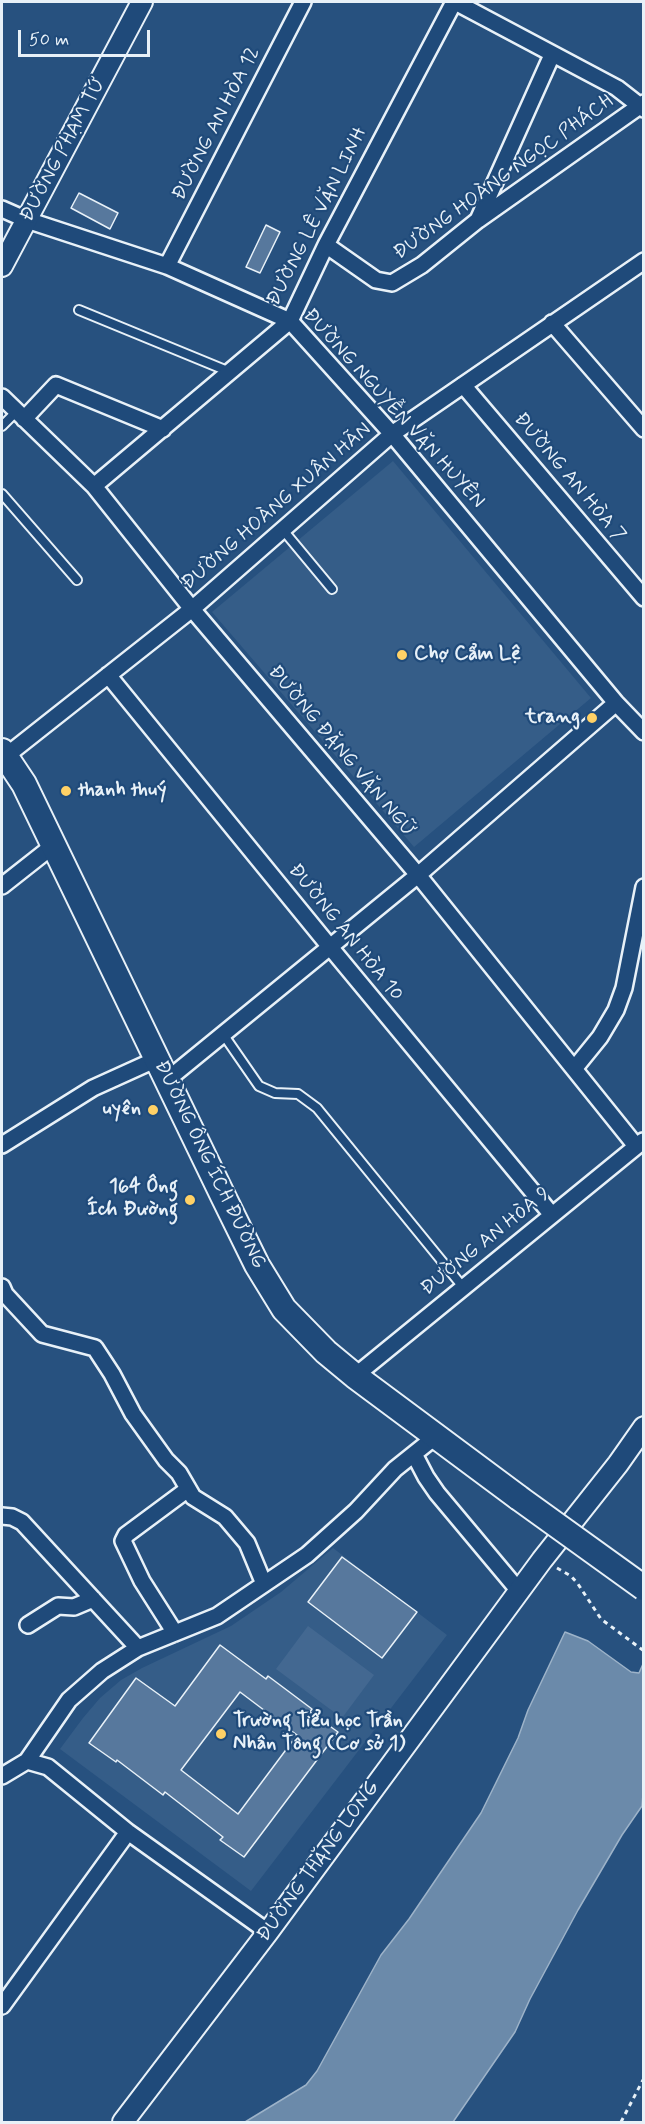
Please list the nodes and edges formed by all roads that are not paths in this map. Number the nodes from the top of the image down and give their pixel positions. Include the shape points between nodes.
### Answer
1 (142, 2) edge
2 (303, 2) edge
3 (454, 2) edge
4 (552, 55) junction
5 (643, 106) edge
6 (2, 209) edge
7 (27, 220) junction
8 (478, 220) junction
9 (326, 245) junction
10 (644, 261) edge
11 (2, 266) edge
12 (167, 266) junction
13 (79, 310) dead end
14 (290, 321) junction
15 (552, 323) junction
16 (230, 372) junction
17 (463, 385) junction
18 (2, 397) edge
19 (20, 415) junction
20 (2, 426) edge
21 (163, 429) junction
22 (644, 429) edge
23 (392, 434) junction
24 (94, 486) junction
25 (2, 494) edge
26 (283, 530) junction
27 (77, 580) dead end
28 (332, 589) dead end
29 (644, 598) edge
30 (192, 609) junction
31 (108, 675) junction
32 (616, 703) junction
33 (644, 732) edge
34 (4, 753) edge
35 (54, 845) junction
36 (417, 875) junction
37 (2, 886) edge
38 (644, 887) edge
39 (330, 947) junction
40 (223, 1034) junction
41 (162, 1069) junction
42 (574, 1069) junction
43 (640, 1143) edge
44 (2, 1145) edge
45 (552, 1215) junction
46 (2, 1287) edge
47 (464, 1287) junction
48 (355, 1376) junction
49 (644, 1427) edge
50 (435, 1437) junction
51 (414, 1454) junction
52 (188, 1489) junction
53 (2, 1516) edge
54 (264, 1584) junction
55 (644, 1588) edge
56 (519, 1591) junction
57 (93, 1599) junction
58 (28, 1625) dead end
59 (175, 1633) junction
60 (138, 1648) junction
61 (27, 1761) junction
62 (2, 1776) edge
63 (128, 1832) junction
64 (268, 1932) junction
65 (2, 2006) edge
66 (123, 2122) edge

1 - 7 street, ĐƯỜNG PHẠM TỨ
2 - 12 street, ĐƯỜNG AN HÒA 12
3 - 4 street
3 - 9 street, ĐƯỜNG LÊ VĂN LINH
4 - 5 street via 618,88
4 - 8 street
5 - 8 street, ĐƯỜNG HOÀNG NGỌC PHÁCH
6 - 7 street, ĐƯỜNG NGUYỄN VĂN HUYÊN
7 - 11 street, ĐƯỜNG PHẠM TỨ
7 - 12 street, ĐƯỜNG NGUYỄN VĂN HUYÊN
8 - 9 street, ĐƯỜNG HOÀNG NGỌC PHÁCH via 422,265 392,283 376,280
9 - 14 street, ĐƯỜNG LÊ VĂN LINH
10 - 15 street, ĐƯỜNG HOÀNG XUÂN HÃN
12 - 14 street, ĐƯỜNG NGUYỄN VĂN HUYÊN
13 - 16 lane
14 - 16 street, ĐƯỜNG LÊ VĂN LINH
14 - 23 street, ĐƯỜNG NGUYỄN VĂN HUYÊN
15 - 17 street, ĐƯỜNG HOÀNG XUÂN HÃN
15 - 22 street
16 - 21 street, ĐƯỜNG LÊ VĂN LINH
17 - 23 street, ĐƯỜNG HOÀNG XUÂN HÃN
17 - 29 street, ĐƯỜNG AN HÒA 7
18 - 19 street, ĐƯỜNG ĐẶNG VĂN NGỮ
19 - 20 lane
19 - 21 street via 56,385
19 - 24 street, ĐƯỜNG ĐẶNG VĂN NGỮ
21 - 24 street, ĐƯỜNG LÊ VĂN LINH
23 - 26 street, ĐƯỜNG HOÀNG XUÂN HÃN
23 - 32 street, ĐƯỜNG NGUYỄN VĂN HUYÊN
24 - 30 street, ĐƯỜNG ĐẶNG VĂN NGỮ
25 - 27 lane
26 - 28 lane
26 - 30 street, ĐƯỜNG HOÀNG XUÂN HÃN
30 - 31 street, ĐƯỜNG HOÀNG XUÂN HÃN
30 - 36 street, ĐƯỜNG ĐẶNG VĂN NGỮ
31 - 34 street, ĐƯỜNG HOÀNG XUÂN HÃN
31 - 39 street, ĐƯỜNG AN HÒA 10
32 - 33 street, ĐƯỜNG NGUYỄN VĂN HUYÊN
32 - 36 street
34 - 35 main road, ĐƯỜNG ÔNG ÍCH ĐƯỜNG
35 - 37 street
35 - 41 main road, ĐƯỜNG ÔNG ÍCH ĐƯỜNG
36 - 39 street
36 - 42 street, ĐƯỜNG ĐẶNG VĂN NGỮ
38 - 42 street via 616,1010
39 - 40 street
39 - 45 street, ĐƯỜNG AN HÒA 10
40 - 41 street
40 - 47 lane via 259,1086 275,1093 298,1094 316,1108
41 - 44 street via 93,1088
41 - 48 main road, ĐƯỜNG ÔNG ÍCH ĐƯỜNG via 257,1265 284,1308
42 - 43 street, ĐƯỜNG ĐẶNG VĂN NGỮ
43 - 45 street, ĐƯỜNG AN HÒA 9
45 - 47 street, ĐƯỜNG AN HÒA 9
46 - 52 street via 42,1334 95,1348 134,1414
47 - 48 street, ĐƯỜNG AN HÒA 9
48 - 50 main road, ĐƯỜNG ÔNG ÍCH ĐƯỜNG
49 - 56 street, ĐƯỜNG THĂNG LONG
50 - 51 street
50 - 55 main road, ĐƯỜNG ÔNG ÍCH ĐƯỜNG, bridge
51 - 54 street via 307,1555
51 - 56 street via 437,1493
52 - 54 street via 193,1497 225,1517 247,1543
52 - 59 street via 123,1541 142,1581
53 - 57 street via 22,1522
54 - 59 street via 217,1616
56 - 64 street, ĐƯỜNG THĂNG LONG
57 - 58 street via 74,1607 58,1606
57 - 60 street
59 - 60 street
60 - 61 street via 102,1671 69,1700
61 - 62 street
61 - 63 street via 48,1767
63 - 64 street
63 - 65 street
64 - 66 street, ĐƯỜNG THĂNG LONG

